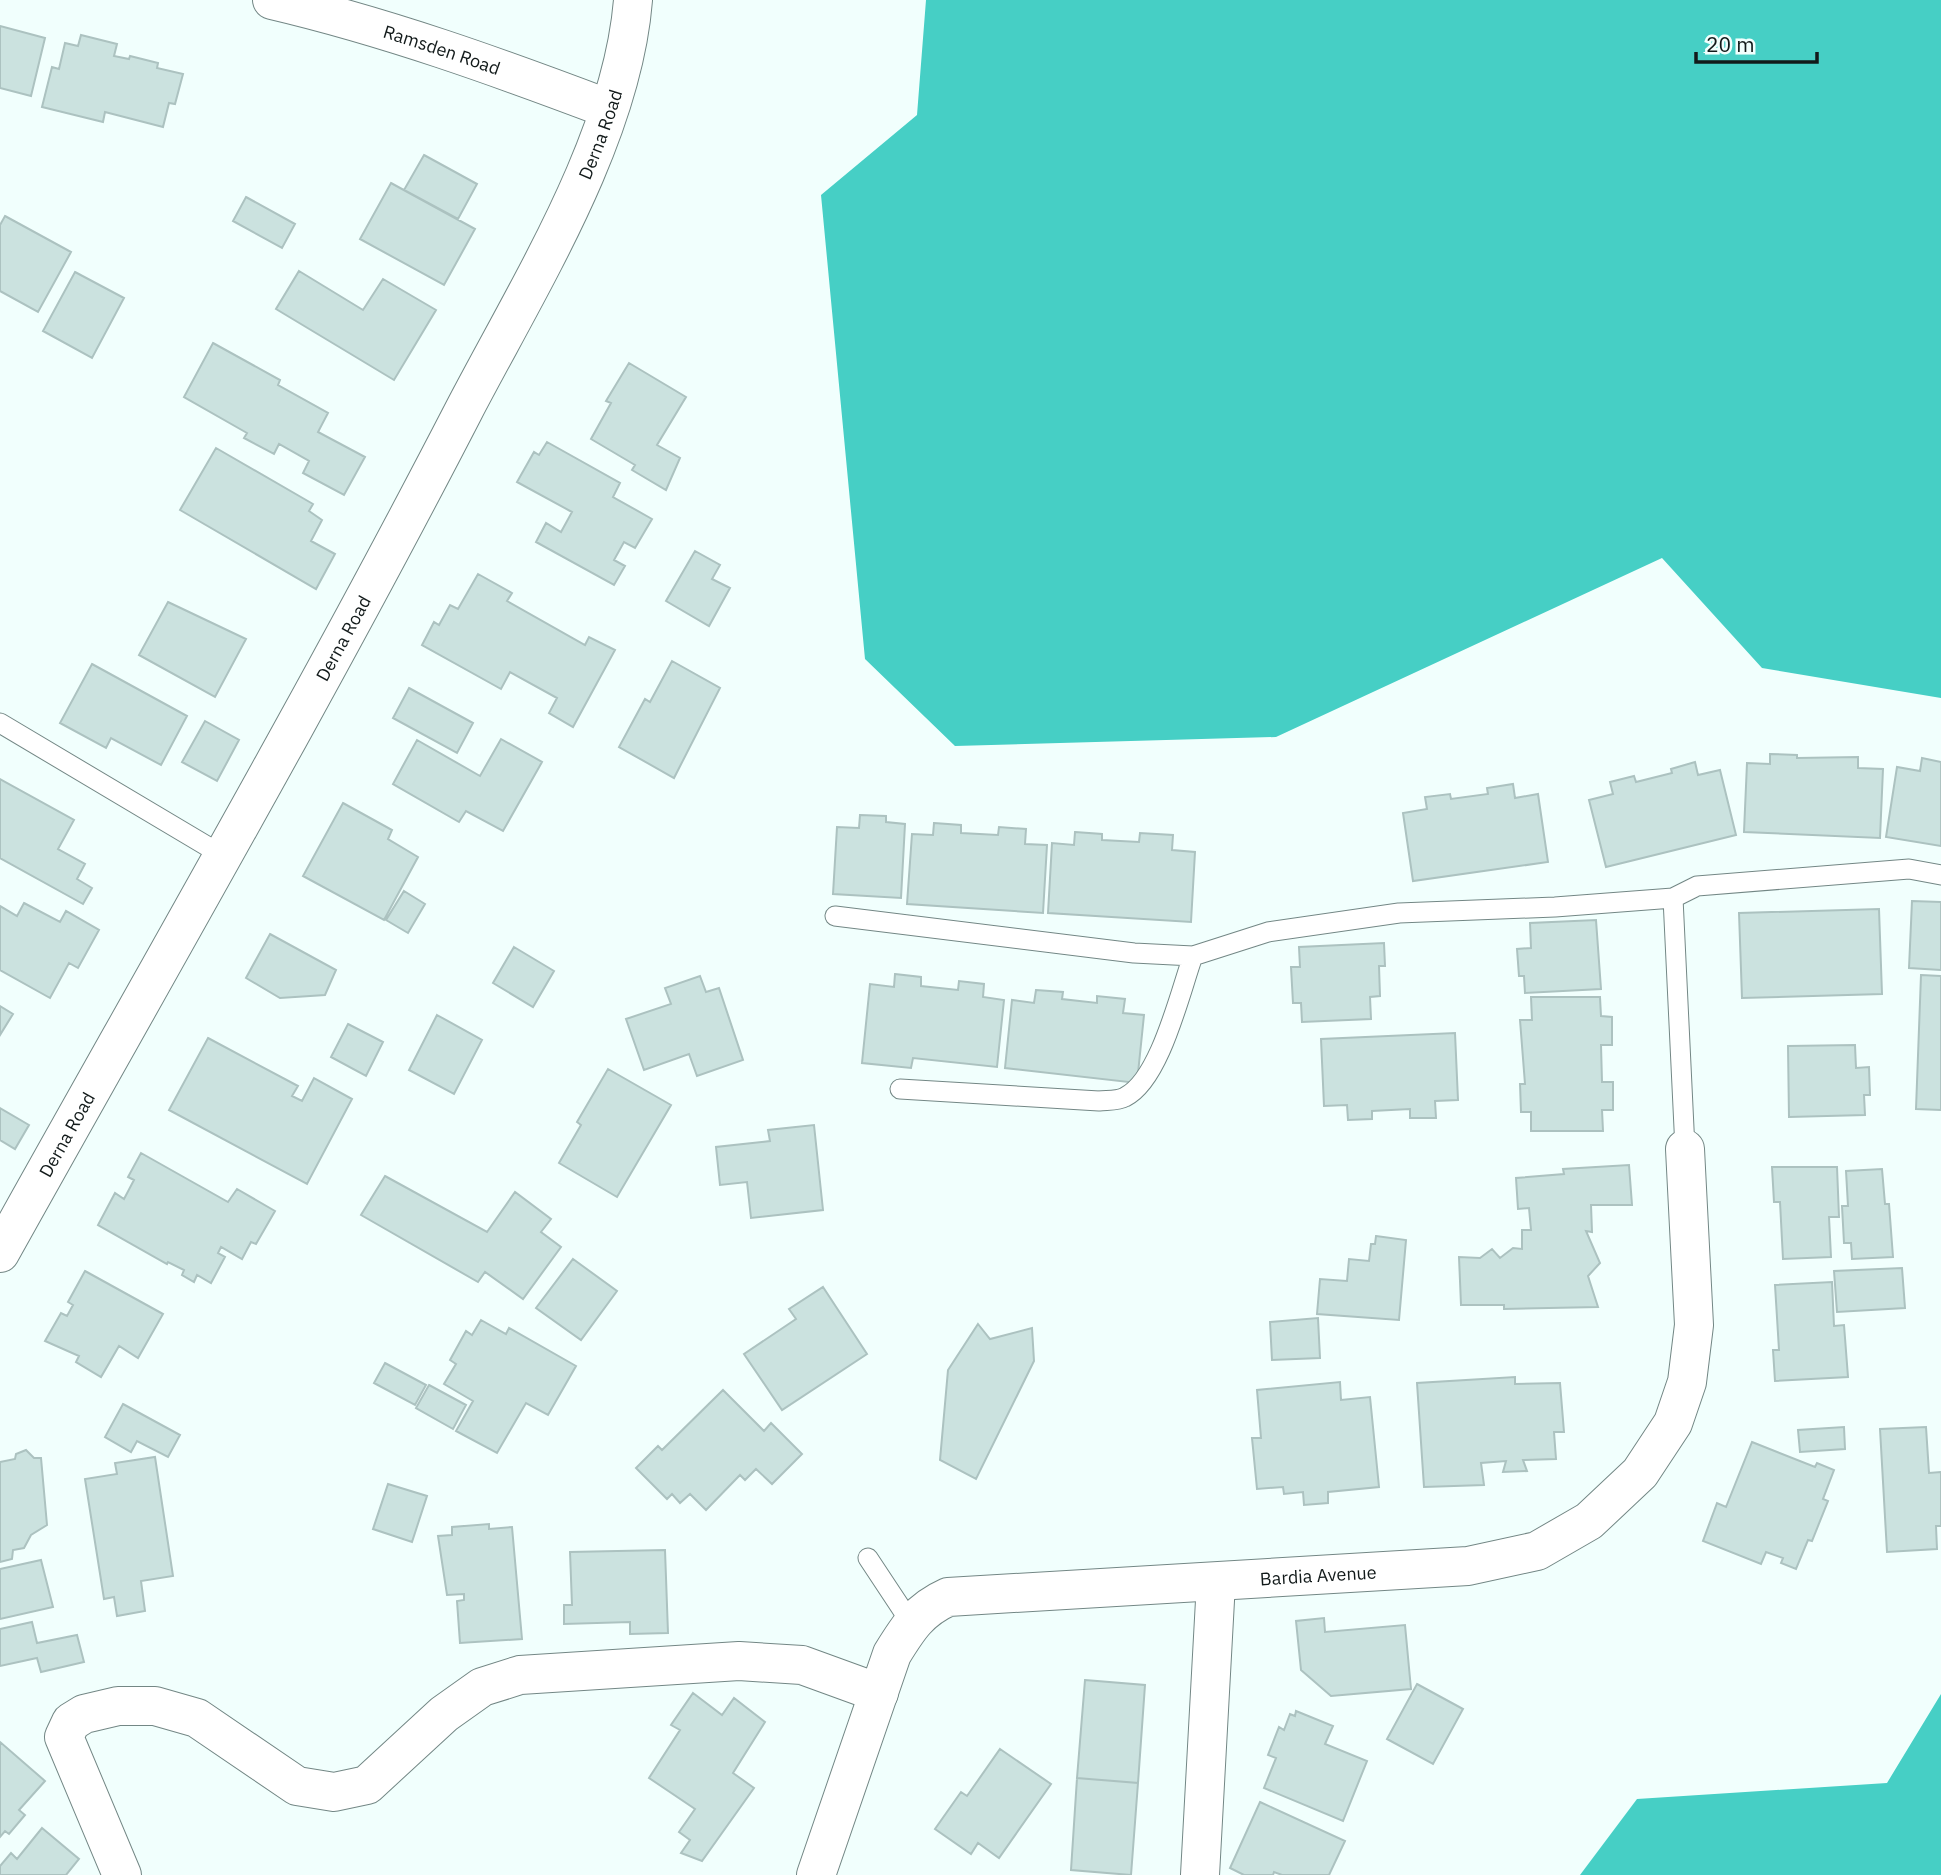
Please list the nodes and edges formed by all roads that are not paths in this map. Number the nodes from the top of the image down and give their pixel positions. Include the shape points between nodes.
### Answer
1 (272, 0) edge
2 (633, 0) edge
3 (609, 109) junction
4 (0, 723) edge
5 (222, 855) junction
6 (1941, 875) edge
7 (1673, 898) junction
8 (835, 916) dead end
9 (1193, 956) junction
10 (900, 1089) dead end
11 (1685, 1149) joint
12 (0, 1253) edge
13 (868, 1558) dead end
14 (1216, 1582) junction
15 (911, 1623) junction
16 (879, 1693) junction
17 (122, 1875) edge
18 (816, 1875) edge
19 (1200, 1875) edge

1 - 3 street, Ramsden Road via 463,54
2 - 3 street, Derna Road
3 - 5 street, Derna Road via 578,191 385,563
4 - 5 lane
5 - 12 street, Derna Road
6 - 7 lane via 1909,869 1697,886
7 - 9 lane via 1399,913 1268,932
7 - 11 lane
8 - 9 lane via 1134,953
9 - 10 lane via 1156,1062 1136,1090 1123,1098 1098,1101
11 - 14 street, Bardia Avenue via 1694,1325 1687,1382 1673,1423 1640,1473 1589,1521 1537,1551 1468,1566
13 - 15 lane
14 - 15 street, Bardia Avenue via 948,1597 928,1606
14 - 19 street
15 - 16 street, Bardia Avenue via 892,1654
16 - 17 street via 802,1665 739,1661 520,1675 482,1687 444,1714 367,1785 334,1792 296,1786 197,1718 155,1706 118,1706 84,1714 71,1722 64,1737
16 - 18 street, Bardia Avenue

